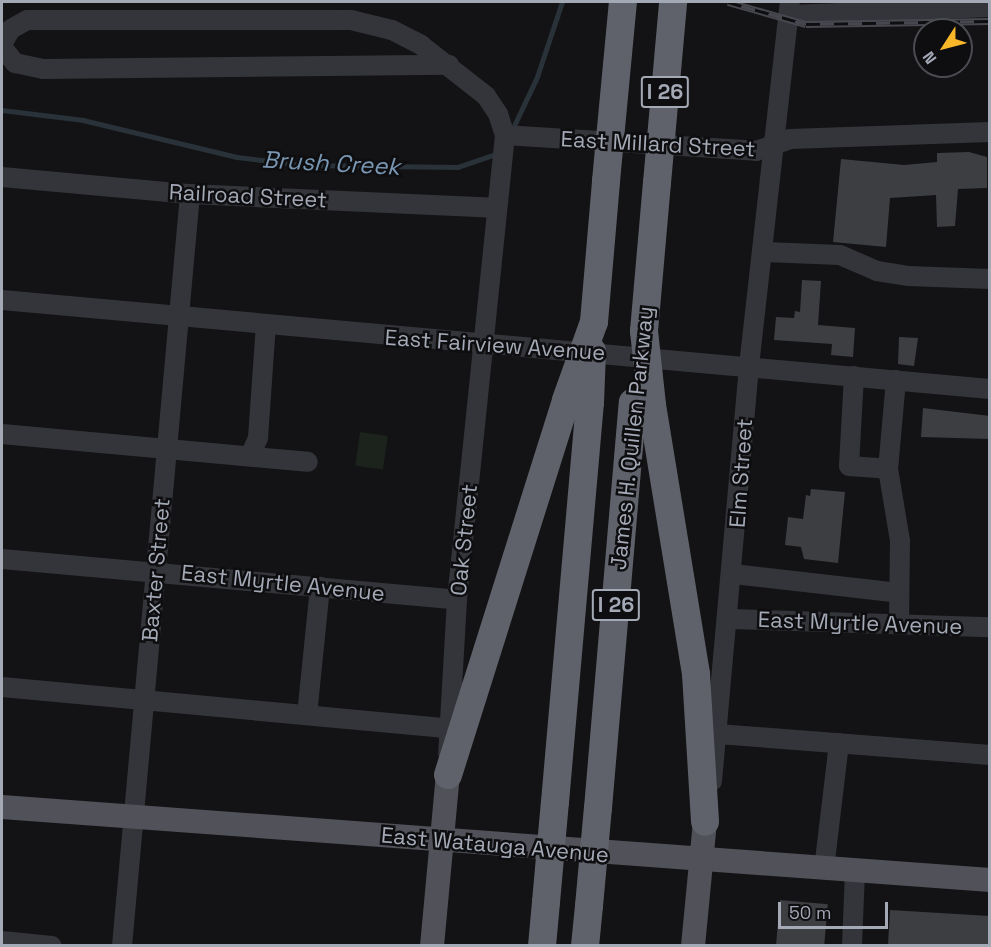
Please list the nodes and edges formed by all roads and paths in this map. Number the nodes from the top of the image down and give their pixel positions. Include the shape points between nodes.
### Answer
1 (623, 2) edge
2 (673, 2) edge
3 (990, 7) edge
4 (789, 8) edge
5 (2, 45) edge
6 (449, 65) junction
7 (990, 132) edge
8 (505, 135) junction
9 (773, 148) junction
10 (2, 177) edge
11 (190, 194) junction
12 (495, 208) junction
13 (765, 252) junction
14 (990, 279) edge
15 (2, 300) edge
16 (179, 317) junction
17 (266, 325) junction
18 (484, 346) junction
19 (749, 366) junction
20 (854, 376) junction
21 (896, 380) junction
22 (990, 389) edge
23 (578, 401) junction
24 (643, 404) junction
25 (2, 434) edge
26 (167, 449) junction
27 (250, 456) junction
28 (308, 462) dead end
29 (888, 469) junction
30 (2, 559) edge
31 (156, 571) junction
32 (733, 574) junction
33 (320, 587) junction
34 (899, 593) junction
35 (457, 600) junction
36 (730, 619) junction
37 (899, 624) junction
38 (990, 627) edge
39 (2, 687) edge
40 (144, 700) junction
41 (307, 715) junction
42 (448, 728) junction
43 (717, 734) junction
44 (839, 743) junction
45 (990, 755) edge
46 (448, 775) junction
47 (2, 807) edge
48 (133, 818) junction
49 (705, 822) junction
50 (441, 842) junction
51 (700, 861) junction
52 (824, 869) junction
53 (855, 871) junction
54 (990, 880) edge
55 (2, 941) edge
56 (52, 945) edge
57 (122, 945) edge
58 (432, 945) edge
59 (542, 945) edge
60 (585, 945) edge
61 (693, 945) edge
62 (852, 945) edge

1 - 23 highway, I 26, bridge via 595,313
2 - 24 highway, James H. Quillen Parkway / I 26, bridge via 645,321
3 - 4 street
4 - 9 street, Elm Street
5 - 6 street via 15,63 43,69
5 - 6 street via 11,29 27,20 351,20 392,30
6 - 8 street via 486,96
7 - 9 street, East Millard Street via 790,139
8 - 9 street, East Millard Street via 671,148
8 - 12 street, Oak Street
9 - 13 street, Elm Street
10 - 11 street, Railroad Street
11 - 12 street, Railroad Street
11 - 16 street, Baxter Street
12 - 18 street, Oak Street
13 - 14 street via 840,255 877,271 908,276
13 - 19 street, Elm Street
15 - 16 street, East Fairview Avenue
16 - 17 street, East Fairview Avenue
16 - 26 street, Baxter Street
17 - 18 street, East Fairview Avenue
17 - 27 street via 258,438
18 - 19 street, East Fairview Avenue via 558,347
18 - 35 street, Oak Street
19 - 20 street, East Fairview Avenue
19 - 32 street, Elm Street
20 - 21 street, East Fairview Avenue
20 - 29 street via 849,466
21 - 22 street, East Fairview Avenue
21 - 29 street
23 - 46 highway
23 - 59 highway, James H. Quillen Parkway / I 26, bridge via 555,802
24 - 49 highway via 696,675
24 - 60 highway, James H. Quillen Parkway / I 26, bridge
25 - 26 street
26 - 27 street
26 - 31 street, Baxter Street
27 - 28 street
29 - 34 street via 900,541
30 - 31 street, East Myrtle Avenue
31 - 33 street, East Myrtle Avenue
31 - 40 street, Baxter Street
32 - 34 street
32 - 36 street, Elm Street
33 - 35 street, East Myrtle Avenue
33 - 41 street
34 - 37 street
35 - 42 street, Oak Street
36 - 37 street, East Myrtle Avenue
36 - 43 street, Elm Street
37 - 38 street, East Myrtle Avenue
39 - 40 street
40 - 41 street
40 - 48 street, Baxter Street
41 - 42 street
42 - 46 street, Oak Street
43 - 44 street
43 - 49 street, Elm Street
44 - 45 street
44 - 52 street
46 - 50 main road, Oak Street
47 - 48 main road, East Watauga Avenue
48 - 50 main road, East Watauga Avenue
48 - 57 street, Baxter Street
49 - 51 main road, Elm Street
50 - 51 main road, East Watauga Avenue
50 - 58 main road, Oak Street
51 - 52 main road, East Watauga Avenue
51 - 61 main road, Elm Street
52 - 53 main road, East Watauga Avenue
53 - 54 main road, East Watauga Avenue
53 - 62 street
55 - 56 street

